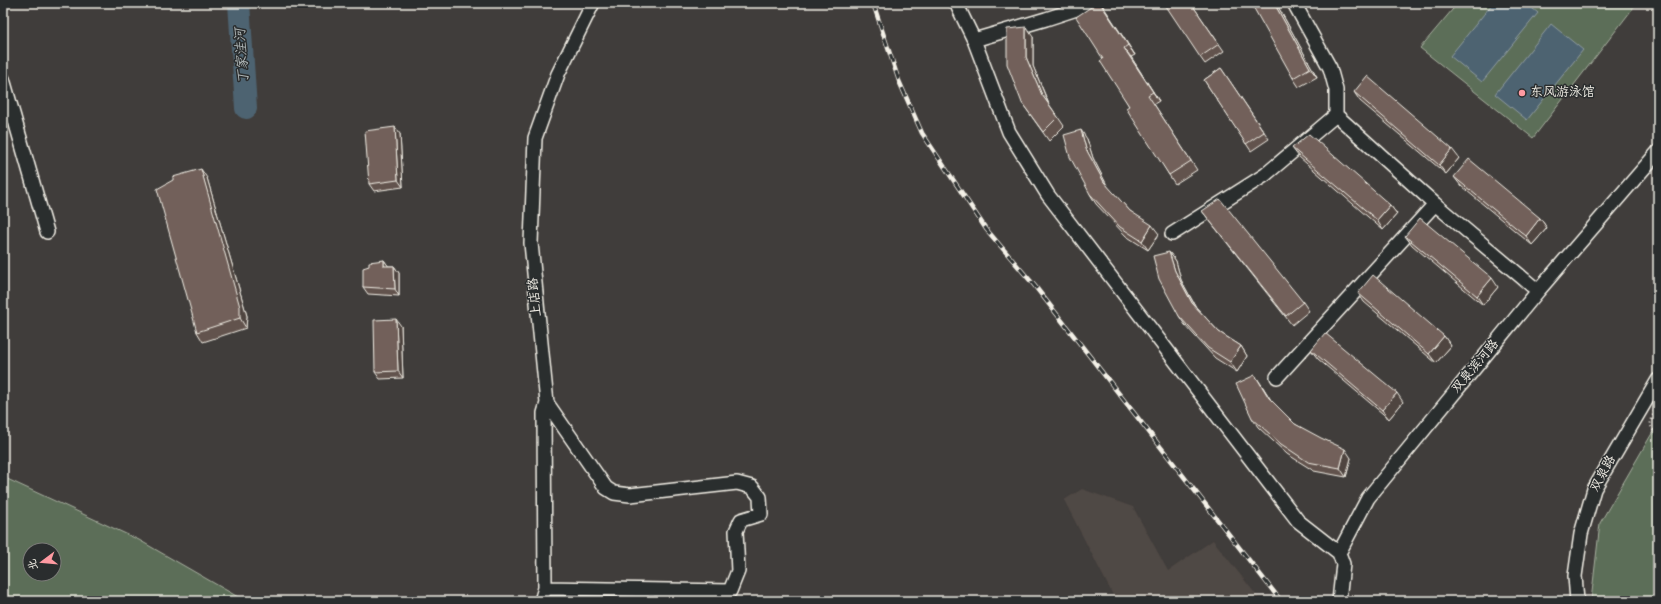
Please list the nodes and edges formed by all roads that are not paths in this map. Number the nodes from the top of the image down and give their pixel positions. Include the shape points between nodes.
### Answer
1 (593, 3) edge
2 (956, 3) edge
3 (1095, 3) edge
4 (1294, 3) edge
5 (974, 40) junction
6 (3, 79) edge
7 (1336, 115) junction
8 (1658, 152) edge
9 (1435, 204) junction
10 (47, 232) dead end
11 (1172, 234) dead end
12 (1538, 291) junction
13 (1277, 377) dead end
14 (1658, 380) edge
15 (547, 403) junction
16 (1339, 553) junction
17 (545, 588) junction
18 (541, 601) edge
19 (1339, 601) edge
20 (1577, 601) edge

1 - 15 street, 上店路 via 558,74 535,138 531,243
2 - 5 street
3 - 5 street
4 - 7 street via 1330,68 1336,90
5 - 16 street via 1009,132 1048,196 1298,521
6 - 10 street
7 - 9 street
7 - 11 street via 1265,175
8 - 12 street, 双泉滨河路
9 - 12 street
9 - 13 street
12 - 16 street, 双泉滨河路 via 1368,498
14 - 20 street, 双泉路 via 1594,489 1581,534 1575,576
15 - 17 street, 上店路 via 544,413
15 - 17 street via 606,488 614,493 630,495 737,483 752,487 760,497 761,514 741,520 736,531 738,571 730,591
16 - 19 street via 1344,564
17 - 18 street, 上店路

